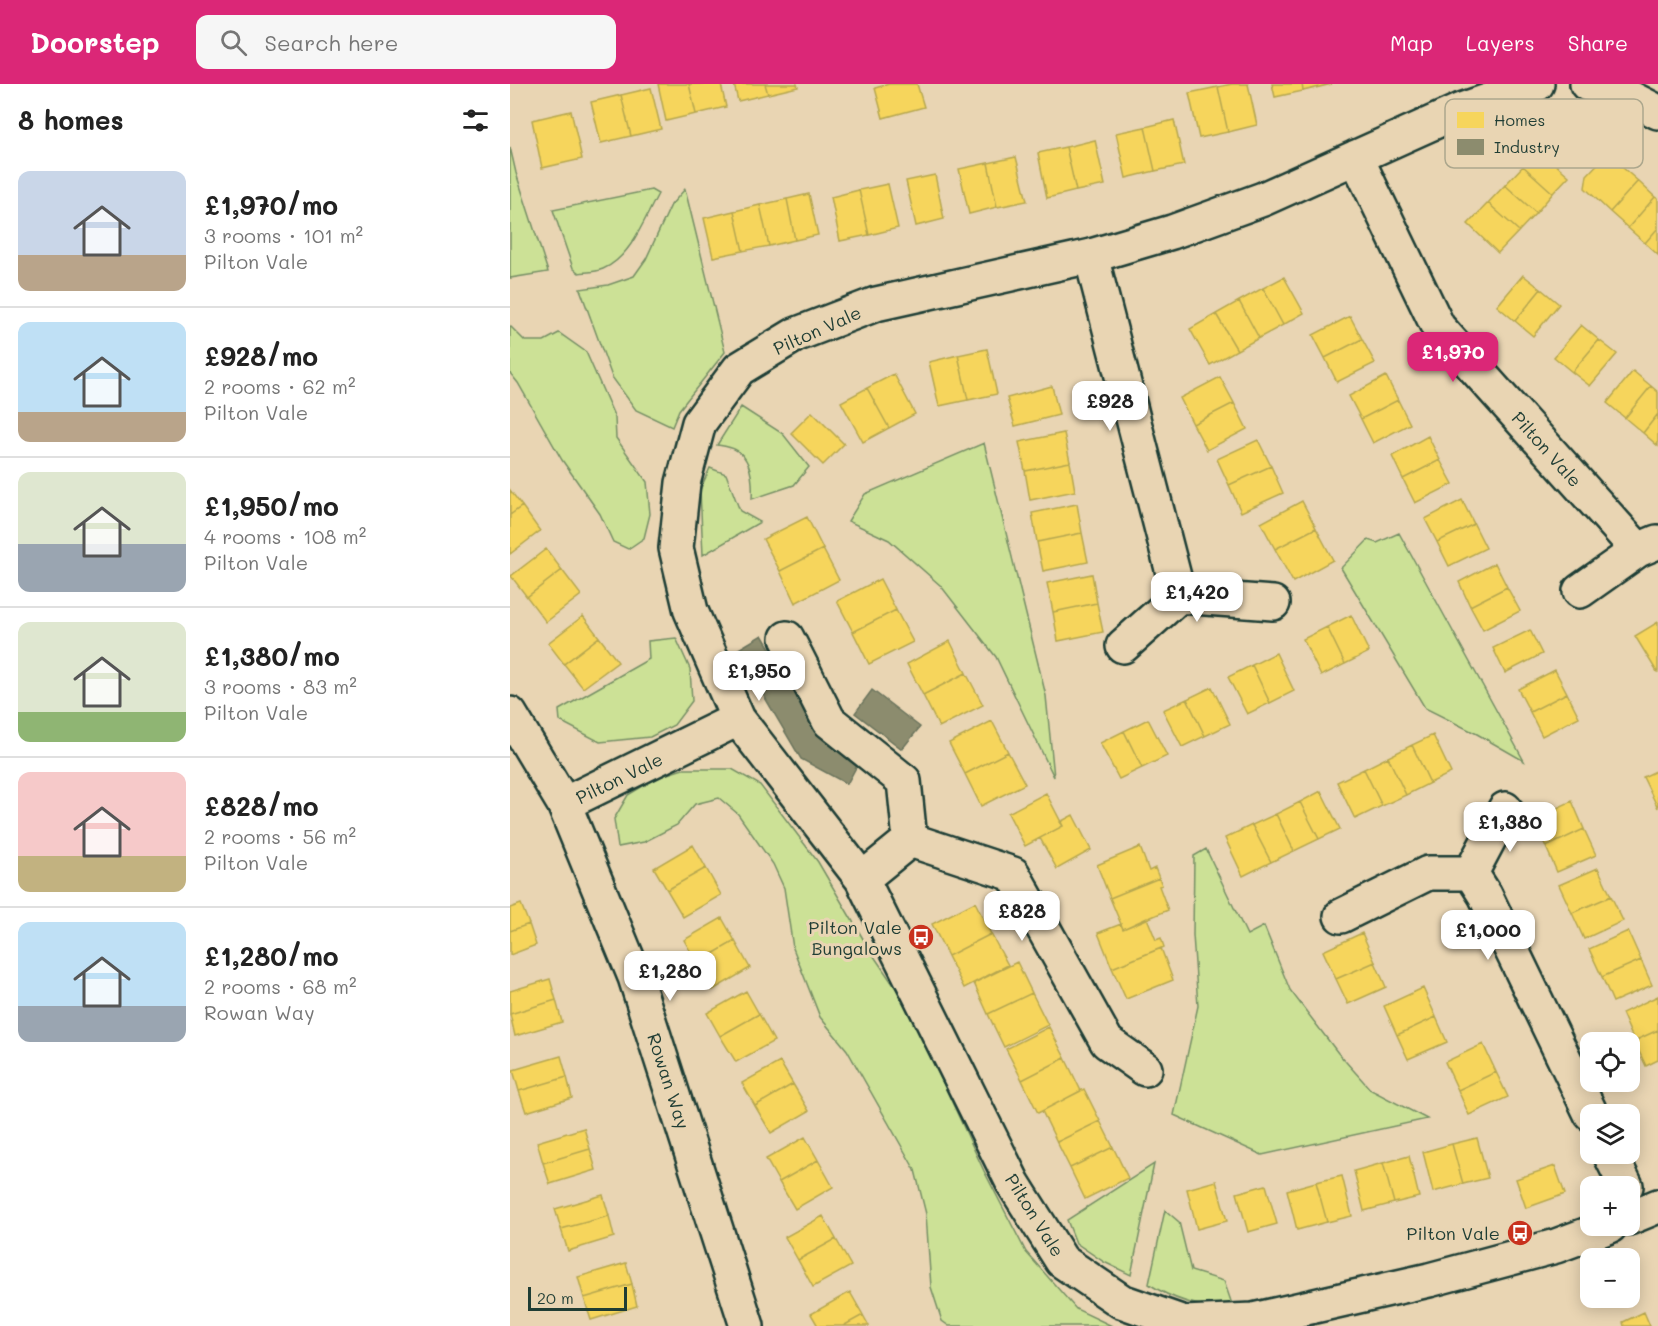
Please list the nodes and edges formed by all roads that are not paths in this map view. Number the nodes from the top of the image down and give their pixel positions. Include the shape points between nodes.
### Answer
1 (1537, 84) edge
2 (1587, 84) edge
3 (1493, 99) edge
4 (1633, 99) edge
5 (1643, 104) edge
6 (1658, 112) edge
7 (1445, 117) edge
8 (1356, 158) junction
9 (1091, 256) junction
10 (1648, 546) edge
11 (1580, 591) dead end
12 (1179, 596) junction
13 (1273, 603) dead end
14 (787, 638) dead end
15 (1123, 646) dead end
16 (510, 714) edge
17 (738, 719) junction
18 (564, 804) junction
19 (1505, 809) dead end
20 (910, 840) junction
21 (1471, 873) junction
22 (862, 879) junction
23 (1341, 916) dead end
24 (1145, 1069) dead end
25 (1586, 1104) edge
26 (1580, 1234) edge
27 (747, 1326) edge

1 - 3 street, Pilton Vale
2 - 4 street via 1611,88
5 - 6 street
7 - 8 street, Pilton Vale
8 - 9 street, Pilton Vale via 1263,199
8 - 10 street, Pilton Vale via 1438,327
9 - 12 street
9 - 17 street, Pilton Vale via 876,304 795,335 739,369 699,423 683,483 676,548 691,611
10 - 11 street, Pilton Vale
12 - 13 street
12 - 15 street
14 - 20 street via 829,721 904,781
16 - 18 street, Rowan Way
17 - 18 street, Pilton Vale
17 - 22 street, Pilton Vale
18 - 27 street, Rowan Way via 635,977
19 - 21 street
20 - 22 street
20 - 24 street via 1012,874 1107,1041
21 - 23 street via 1428,873
21 - 25 street
22 - 26 street, Pilton Vale via 1013,1183 1062,1261 1120,1301 1184,1323 1253,1320 1452,1274 1556,1246

